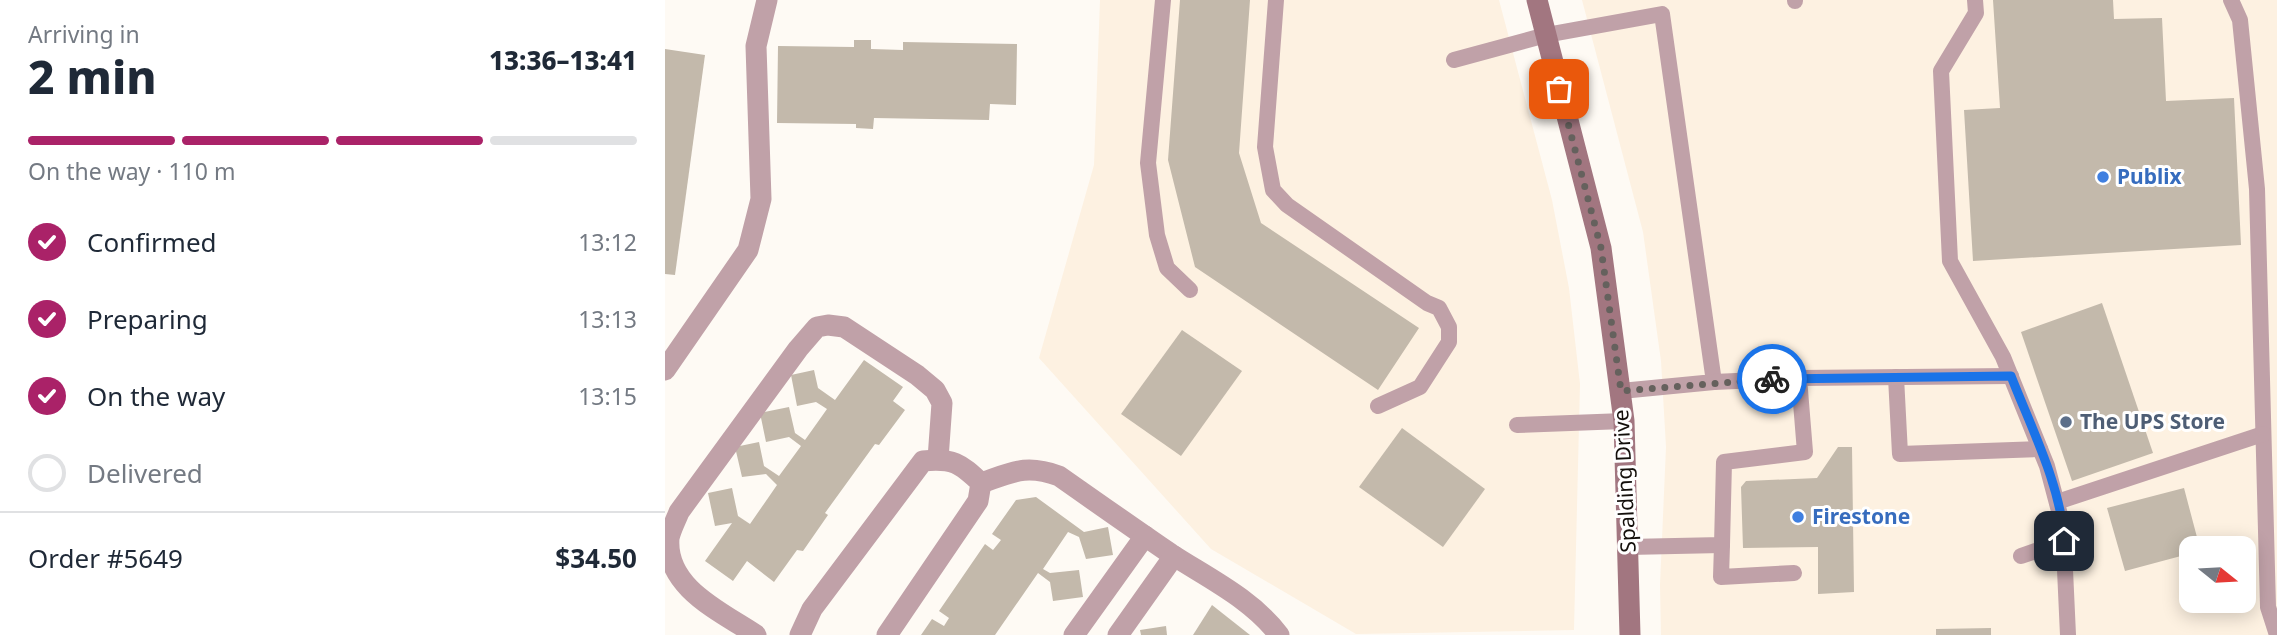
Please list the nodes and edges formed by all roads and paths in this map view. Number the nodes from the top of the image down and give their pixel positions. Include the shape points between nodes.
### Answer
1 (767, 0) edge
2 (1163, 0) edge
3 (1276, 0) edge
4 (1537, 0) edge
5 (1975, 0) edge
6 (2231, 0) edge
7 (1546, 35) junction
8 (1454, 60) dead end
9 (1190, 290) dead end
10 (665, 370) edge
11 (2011, 376) junction
12 (1896, 377) junction
13 (1799, 378) junction
14 (1714, 382) junction
15 (1621, 391) junction
16 (1378, 406) dead end
17 (1624, 421) junction
18 (1517, 425) dead end
19 (2263, 434) junction
20 (2040, 449) junction
21 (938, 459) junction
22 (981, 483) junction
23 (2057, 502) junction
24 (1145, 536) junction
25 (2064, 541) junction
26 (1721, 545) junction
27 (1628, 547) junction
28 (1174, 556) junction
29 (2021, 556) dead end
30 (1794, 573) dead end
31 (756, 635) edge
32 (800, 635) edge
33 (887, 635) edge
34 (1074, 635) edge
35 (1118, 635) edge
36 (1279, 635) edge
37 (1630, 635) edge
38 (2068, 635) edge
39 (2277, 635) edge

1 - 10 street via 756,46 761,199 748,250
2 - 9 lane via 1148,163 1157,235 1167,268
3 - 16 lane via 1265,147 1273,190 1287,205 1439,309 1449,327 1449,342 1420,387
4 - 7 main road, Spalding Drive
5 - 11 lane via 1976,13 1941,71 1950,261
6 - 19 lane via 2241,20 2257,189
7 - 8 lane
7 - 14 lane via 1662,14
7 - 15 main road, Spalding Drive via 1601,248
11 - 12 lane
11 - 20 lane
12 - 13 lane
12 - 20 lane via 1900,454
13 - 14 lane
13 - 26 lane via 1805,452 1724,463
14 - 15 lane
15 - 17 main road, Spalding Drive
17 - 18 lane
17 - 27 main road, Spalding Drive
19 - 23 lane
19 - 39 lane via 2268,607
20 - 23 lane
21 - 22 street via 962,464
21 - 31 street via 942,403 935,390 844,327 817,327 679,512 669,537 673,572 689,590
21 - 32 street via 923,461 812,609
22 - 24 street via 1021,469 1040,469 1059,476
22 - 33 street via 978,501
23 - 25 lane
24 - 28 street
24 - 34 street
25 - 29 lane
25 - 38 lane
26 - 27 lane
26 - 30 lane via 1721,577
27 - 37 main road, Spalding Drive
28 - 35 street
28 - 36 street via 1232,593 1270,622

